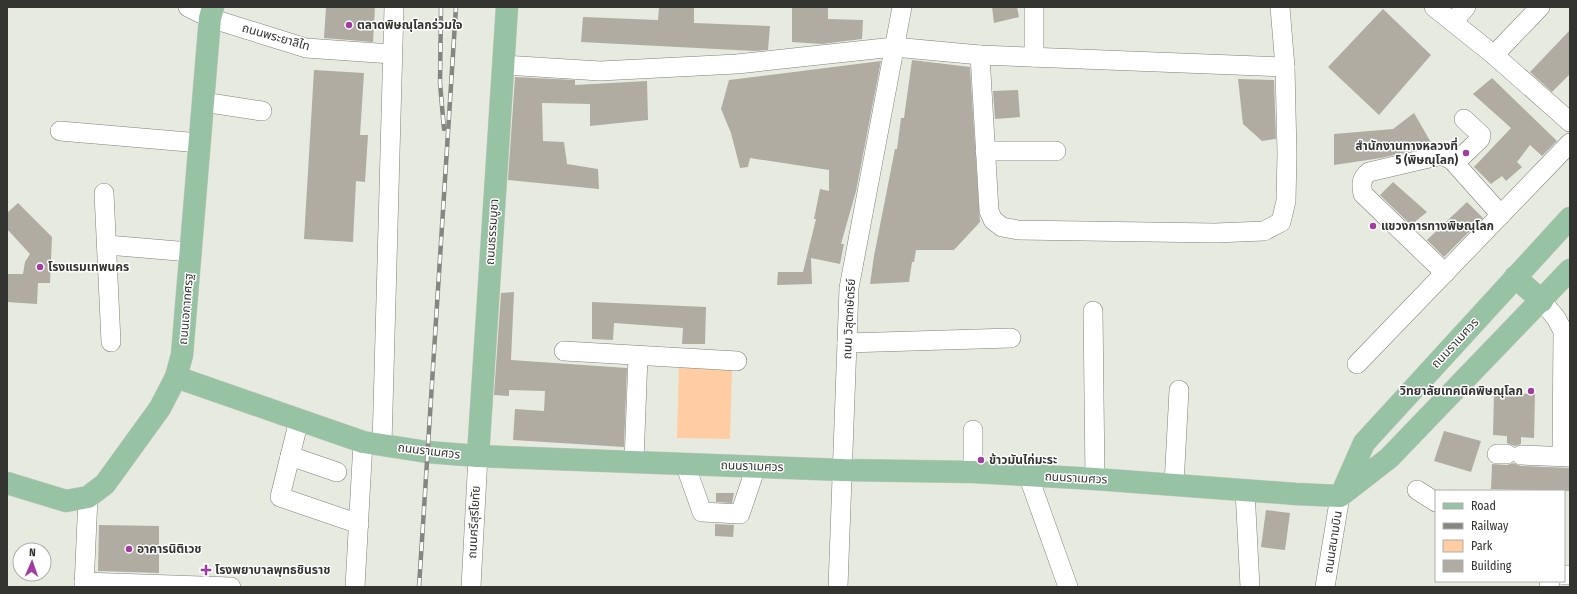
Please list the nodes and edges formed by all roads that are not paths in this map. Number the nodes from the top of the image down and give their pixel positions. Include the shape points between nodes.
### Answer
1 (188, 7) edge
2 (394, 7) edge
3 (507, 7) edge
4 (902, 7) edge
5 (1034, 7) edge
6 (1280, 7) edge
7 (1434, 7) edge
8 (1466, 7) edge
9 (1540, 7) edge
10 (211, 12) edge
11 (1453, 22) junction
12 (894, 47) junction
13 (392, 54) junction
14 (980, 55) junction
15 (1494, 55) junction
16 (1034, 57) junction
17 (503, 65) junction
18 (1285, 67) junction
19 (203, 102) junction
20 (262, 111) dead end
21 (1464, 119) dead end
22 (1570, 122) edge
23 (60, 131) dead end
24 (200, 143) junction
25 (1570, 143) edge
26 (985, 151) junction
27 (1056, 151) dead end
28 (1455, 163) junction
29 (104, 193) dead end
30 (1501, 215) junction
31 (1570, 218) edge
32 (106, 244) junction
33 (190, 252) junction
34 (1570, 270) edge
35 (1445, 273) junction
36 (1515, 277) junction
37 (1542, 301) junction
38 (1093, 311) dead end
39 (1567, 327) edge
40 (1011, 338) dead end
41 (111, 342) dead end
42 (847, 343) junction
43 (564, 351) dead end
44 (638, 356) junction
45 (737, 362) dead end
46 (1357, 364) dead end
47 (176, 377) junction
48 (1179, 390) dead end
49 (300, 420) junction
50 (973, 430) dead end
51 (372, 444) junction
52 (1509, 455) dead end
53 (290, 456) junction
54 (478, 456) junction
55 (1566, 456) edge
56 (634, 462) junction
57 (685, 464) junction
58 (756, 466) junction
59 (842, 470) junction
60 (337, 472) dead end
61 (973, 472) junction
62 (1028, 475) junction
63 (1095, 479) junction
64 (7, 482) edge
65 (1174, 485) junction
66 (1245, 490) junction
67 (1418, 490) dead end
68 (1340, 496) junction
69 (88, 497) junction
70 (1435, 501) edge
71 (359, 524) junction
72 (84, 584) edge
73 (231, 587) edge
74 (355, 587) edge
75 (471, 587) edge
76 (838, 587) edge
77 (1068, 587) edge
78 (1250, 587) edge
79 (1325, 587) edge

1 - 10 street, ถนนพระยาลิไท
2 - 13 street
3 - 17 main road, ถนนธรรมบูชา
4 - 12 street, ถนน วิสุตกษัตริย์
5 - 16 street
6 - 18 street
7 - 11 street
8 - 11 street
9 - 15 street
10 - 13 street, ถนนพระยาลิไท via 306,48
10 - 19 main road, ถนนเอกาทศรฐ
11 - 15 street
12 - 14 street
12 - 17 street via 737,64 600,71
12 - 42 street, ถนน วิสุตกษัตริย์ via 849,288
13 - 51 street
14 - 16 street
14 - 26 street
15 - 22 street
16 - 18 street
17 - 54 main road, ถนนธรรมบูชา
18 - 26 street via 1286,201 1281,222 1264,231 1047,232 1002,226 993,220 989,211
19 - 20 street
19 - 24 main road, ถนนเอกาทศรฐ
21 - 28 street via 1481,135
23 - 24 street
24 - 33 main road, ถนนเอกาทศรฐ
25 - 30 street
26 - 27 street
28 - 30 street
28 - 35 street via 1442,155 1369,172 1364,175 1362,182 1363,194
29 - 32 street
30 - 35 street
31 - 36 main road, ถนนราเมศวร
32 - 33 street
32 - 41 street
33 - 47 main road, ถนนเอกาทศรฐ via 182,355
34 - 37 main road
35 - 46 street
36 - 37 main road
36 - 68 main road, ถนนราเมศวร via 1364,442
37 - 39 street
37 - 68 main road via 1389,458
38 - 63 street
39 - 55 street
40 - 42 street
42 - 59 street, ถนน วิสุตกษัตริย์
43 - 44 street
44 - 45 street
44 - 56 street
47 - 49 main road, ถนนราเมศวร
47 - 69 main road, ถนนเอกาทศรฐ via 160,408 105,484
48 - 65 street
49 - 51 main road, ถนนราเมศวร
49 - 53 street
50 - 61 street
51 - 54 main road, ถนนราเมศวร
51 - 71 street
52 - 55 street
53 - 60 street
53 - 71 street via 280,497
54 - 56 main road, ถนนราเมศวร
54 - 75 street, ถนนศรีสุริโยทัย
56 - 57 main road, ถนนราเมศวร
57 - 58 main road, ถนนราเมศวร
57 - 58 street via 702,512 740,514
58 - 59 main road, ถนนราเมศวร
59 - 61 main road, ถนนราเมศวร
59 - 76 street, ถนน วิสุตกษัตริย์
61 - 62 main road, ถนนราเมศวร
62 - 63 main road, ถนนราเมศวร
62 - 77 street
63 - 65 main road, ถนนราเมศวร
64 - 69 main road, ถนนเอกาทศรฐ via 66,501
65 - 66 main road, ถนนราเมศวร
66 - 68 main road, ถนนราเมศวร
66 - 78 street
67 - 70 street
68 - 79 street, ถนนสนามบิน
69 - 72 street
71 - 74 street
72 - 73 street

